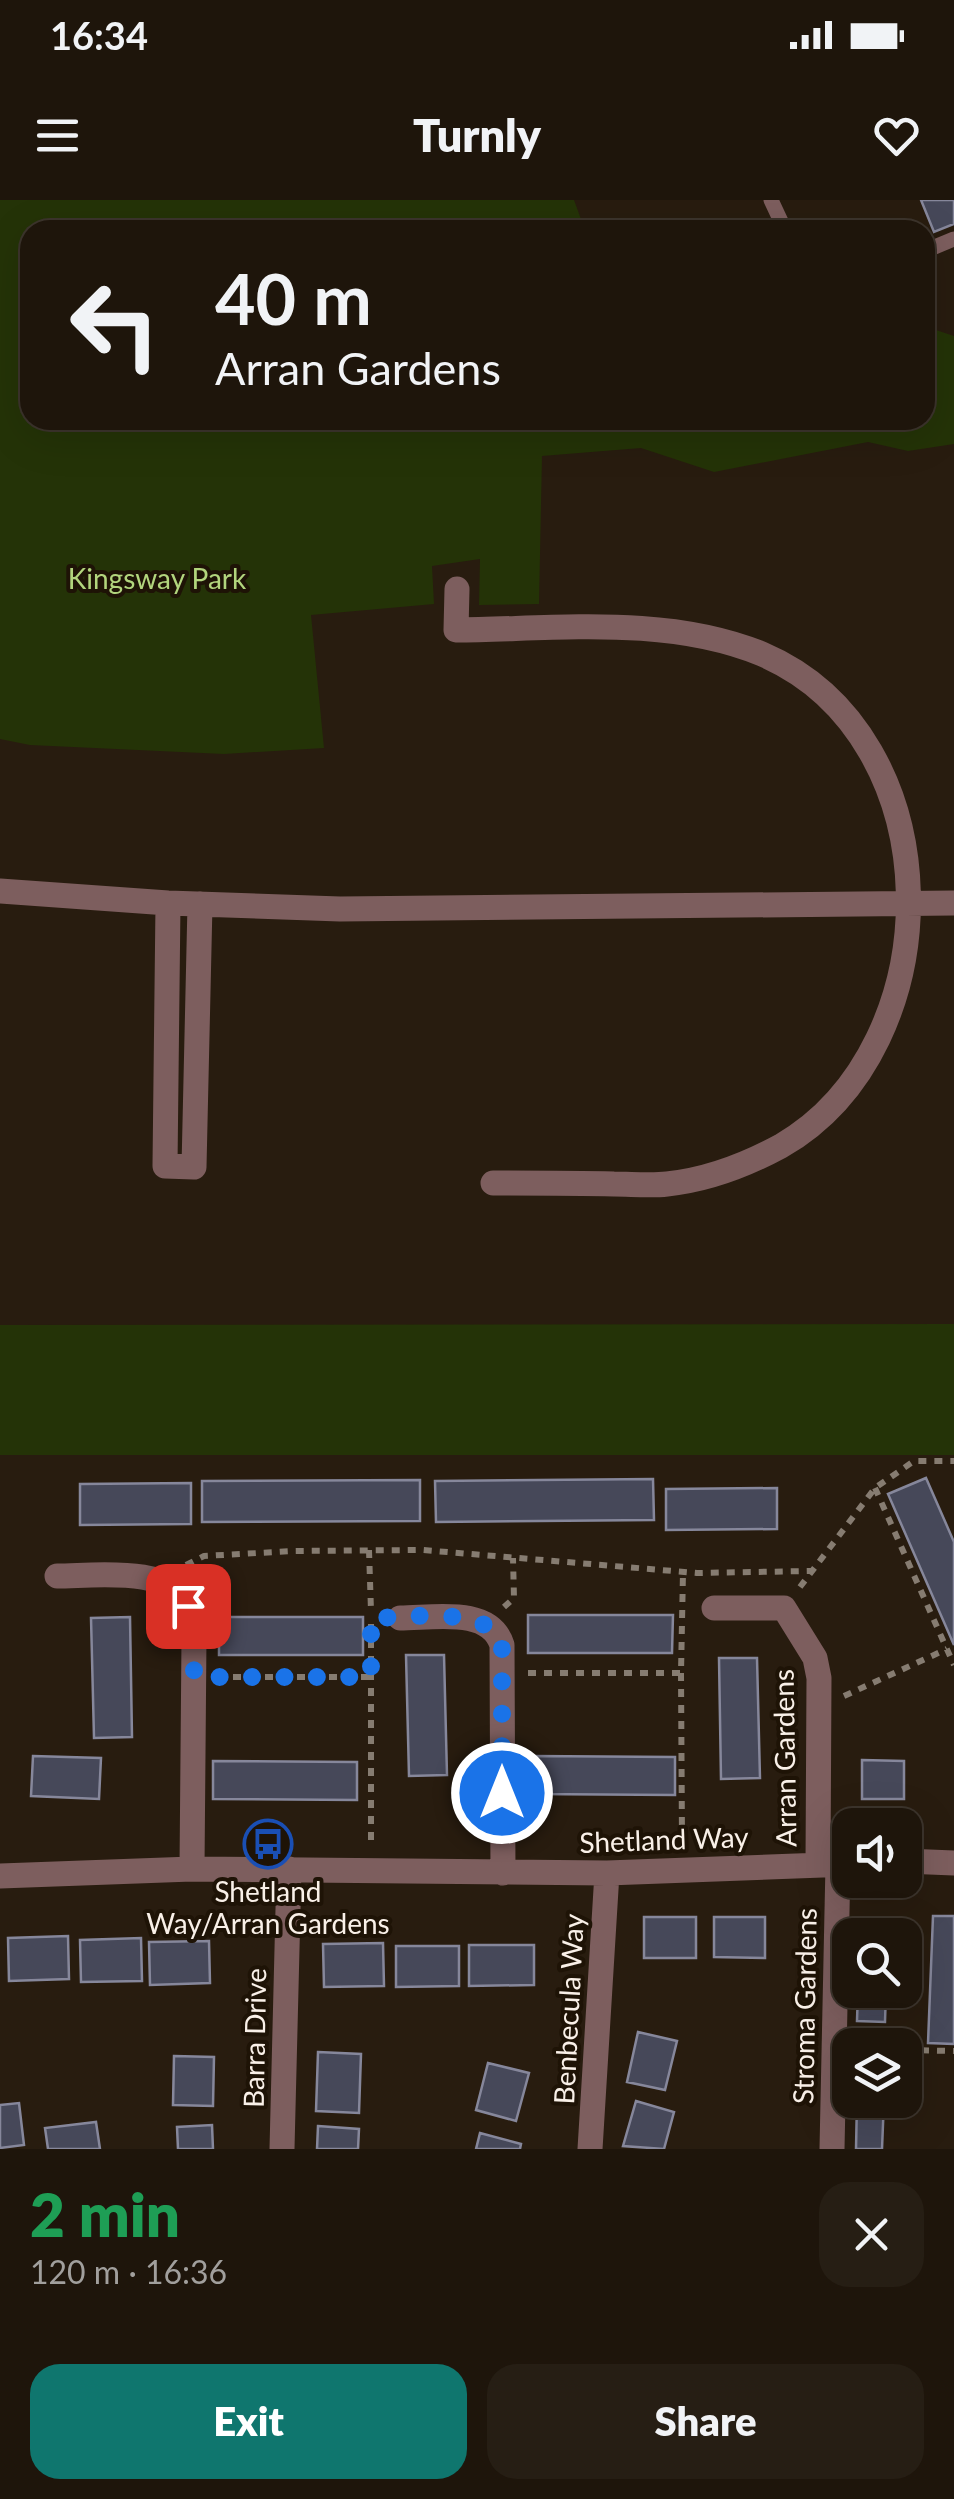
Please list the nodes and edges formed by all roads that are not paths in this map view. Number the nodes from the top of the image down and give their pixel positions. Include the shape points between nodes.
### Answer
1 (457, 589) dead end
2 (0, 891) edge
3 (168, 903) junction
4 (954, 903) edge
5 (200, 904) junction
6 (916, 904) junction
7 (493, 1183) dead end
8 (57, 1576) dead end
9 (714, 1608) dead end
10 (400, 1618) road end
11 (832, 1835) edge
12 (954, 1852) edge
13 (922, 1860) edge
14 (922, 1861) edge
15 (832, 1864) edge
16 (954, 1864) edge
17 (192, 1869) junction
18 (289, 1869) junction
19 (503, 1873) junction
20 (607, 1873) junction
21 (0, 1876) edge
22 (835, 1898) edge
23 (282, 2149) edge
24 (590, 2149) edge
25 (832, 2149) edge

1 - 6 street via 456,630 652,629 712,637 810,678 876,749 910,840
2 - 3 street
3 - 5 street
3 - 5 street via 165,1166 194,1167
4 - 6 street
5 - 6 street
6 - 7 street via 909,967 883,1045 854,1087 781,1146 724,1172 667,1184
8 - 17 street via 160,1579 188,1606 194,1638
9 - 11 street, Arran Gardens via 784,1608 815,1658
10 - 19 street via 470,1618 498,1633
12 - 13 street
14 - 16 street
15 - 20 street, Shetland Way
17 - 18 street, Shetland Way
17 - 21 street, Shetland Way
18 - 19 street, Shetland Way
18 - 23 street, Barra Drive
19 - 20 street, Shetland Way
20 - 24 street, Benbecula Way
22 - 25 street, Stroma Gardens

